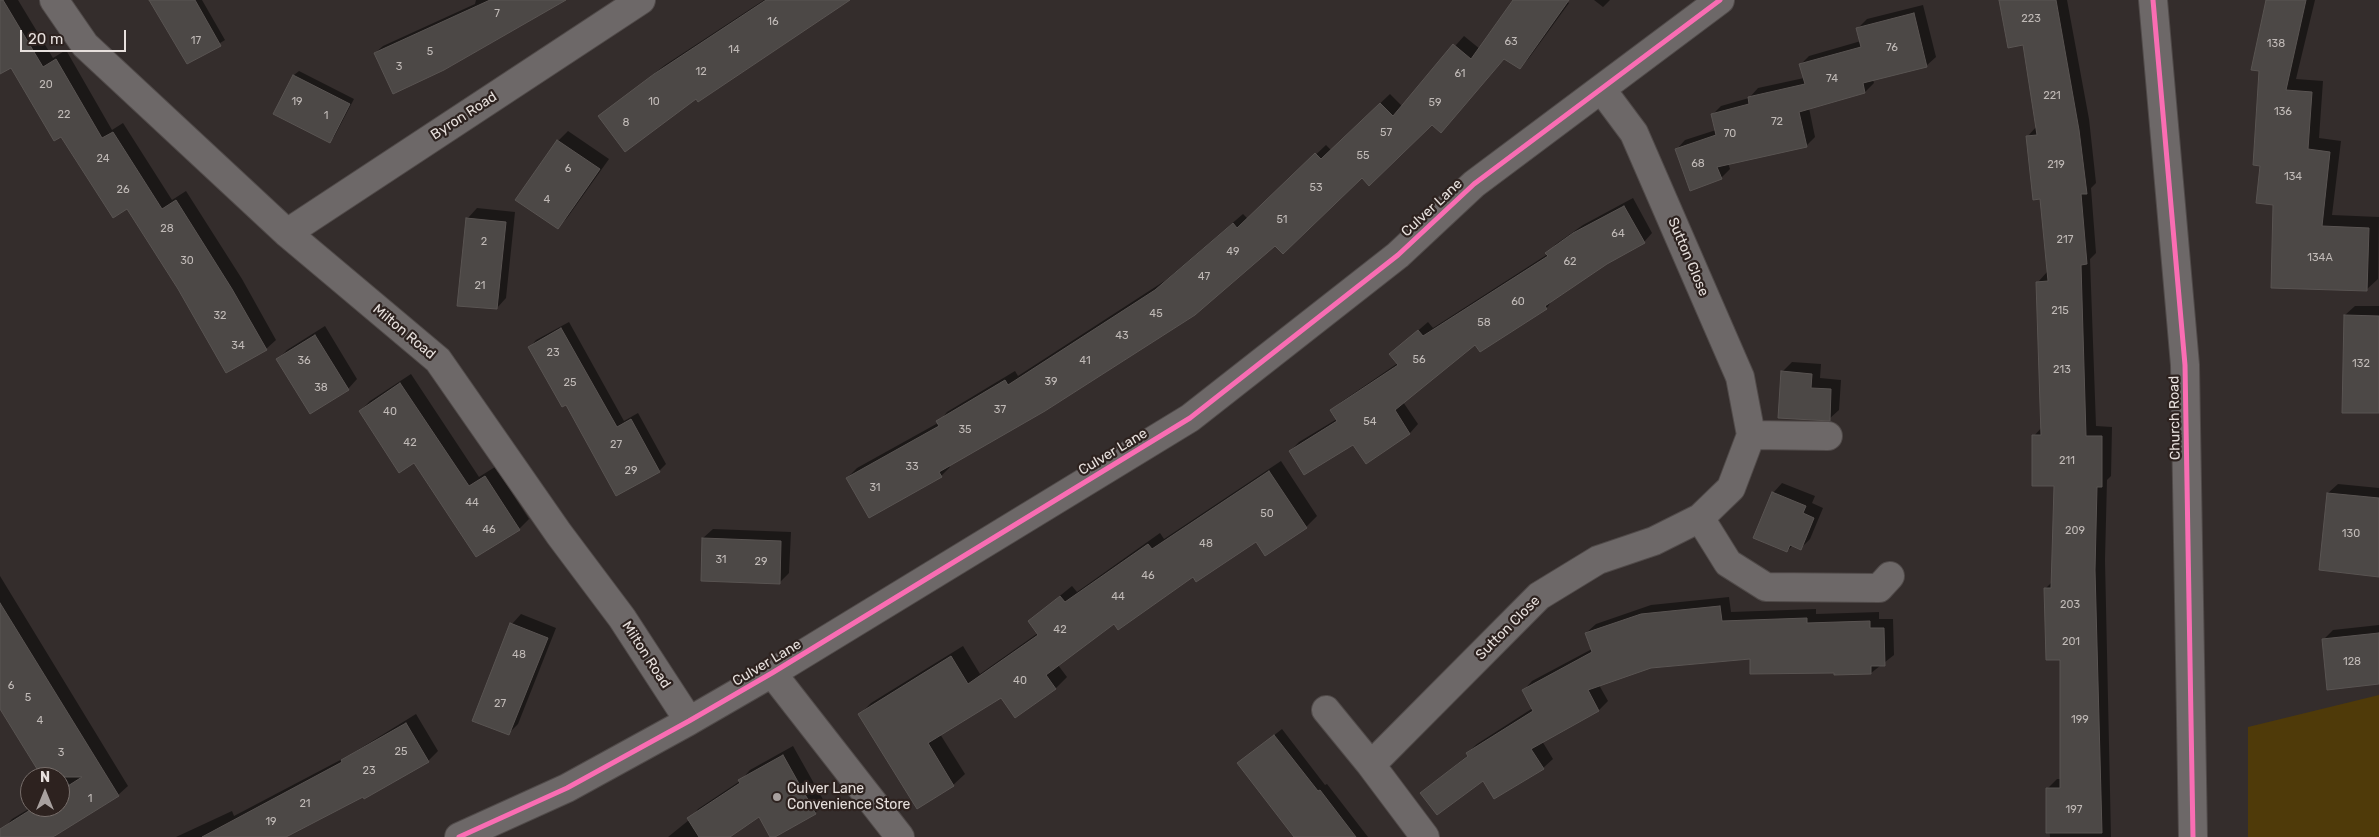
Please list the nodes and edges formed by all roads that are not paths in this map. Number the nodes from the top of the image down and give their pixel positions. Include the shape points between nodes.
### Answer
1 (54, 0) edge
2 (641, 0) edge
3 (1720, 0) edge
4 (2153, 0) edge
5 (1602, 90) junction
6 (287, 233) junction
7 (1751, 435) junction
8 (1828, 436) dead end
9 (1700, 518) junction
10 (1890, 576) dead end
11 (772, 673) junction
12 (1326, 710) dead end
13 (690, 721) junction
14 (1371, 765) junction
15 (459, 837) edge
16 (900, 837) edge
17 (1425, 837) edge
18 (2193, 837) edge

1 - 6 street, Milton Road via 85,45
2 - 6 street, Byron Road
3 - 5 street, Culver Lane
4 - 18 street, Church Road via 2185,365
5 - 7 street, Sutton Close via 1634,133 1740,377
5 - 11 street, Culver Lane via 1474,184 1398,255 1190,418
6 - 13 street, Milton Road via 438,360 559,534 622,618
7 - 8 street
7 - 9 street, Sutton Close via 1731,488
9 - 10 street via 1728,563 1766,587 1879,588
9 - 14 street, Sutton Close via 1654,541 1598,560 1539,596
11 - 13 street, Culver Lane
11 - 16 street
12 - 14 street
13 - 15 street, Culver Lane via 567,788
14 - 17 street

